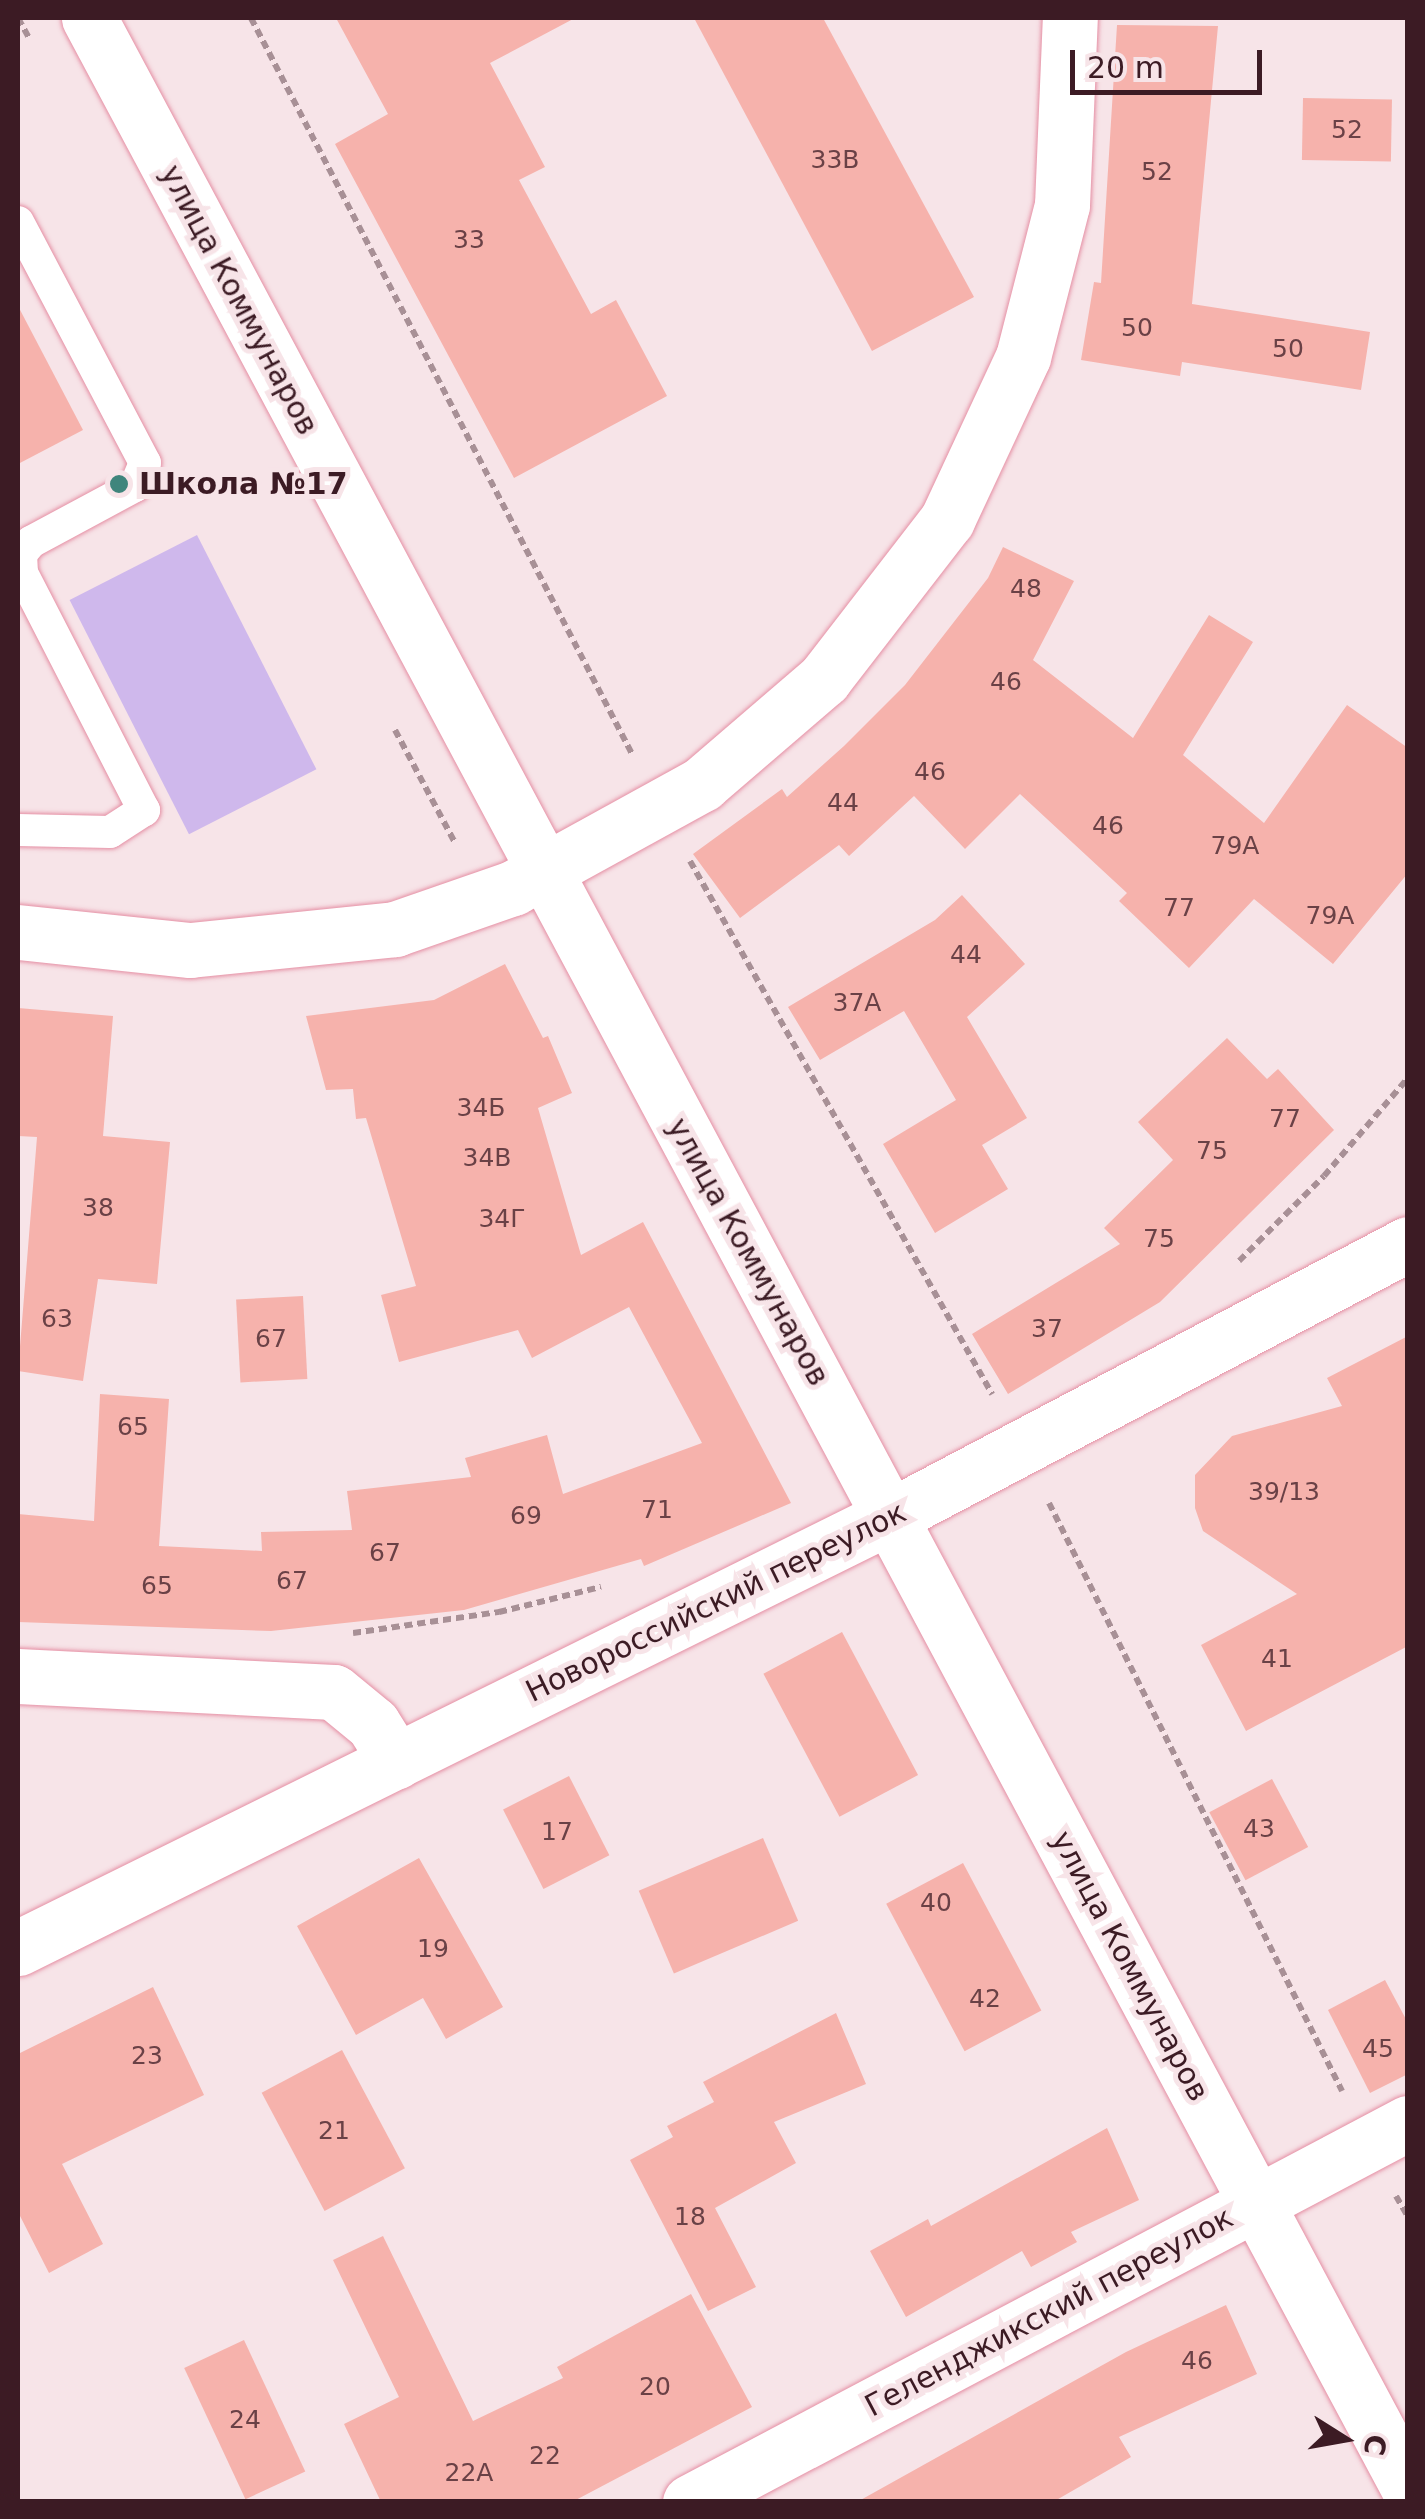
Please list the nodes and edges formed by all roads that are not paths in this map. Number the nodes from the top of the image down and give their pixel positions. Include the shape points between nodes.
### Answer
1 (90, 18) edge
2 (1070, 18) edge
3 (18, 222) edge
4 (18, 830) edge
5 (542, 874) junction
6 (18, 932) edge
7 (1408, 1244) edge
8 (891, 1516) junction
9 (18, 1676) edge
10 (396, 1761) junction
11 (18, 1948) edge
12 (1388, 2134) edge
13 (1256, 2202) junction
14 (1408, 2486) edge
15 (690, 2502) edge

1 - 5 street, улица Коммунаров
2 - 5 street via 1062,205 1023,357 947,520 824,680 702,784
3 - 4 lane via 145,462 134,486 30,542 20,554 22,573 144,810 110,832
5 - 6 street via 396,929 190,950
5 - 8 street, улица Коммунаров
7 - 8 street, Новороссийский переулок
8 - 10 street, Новороссийский переулок
8 - 13 street, улица Коммунаров
9 - 10 street via 334,1692 373,1724
10 - 11 street, Новороссийский переулок
12 - 13 street, Геленджикский переулок
13 - 14 street, улица Коммунаров
13 - 15 street, Геленджикский переулок

